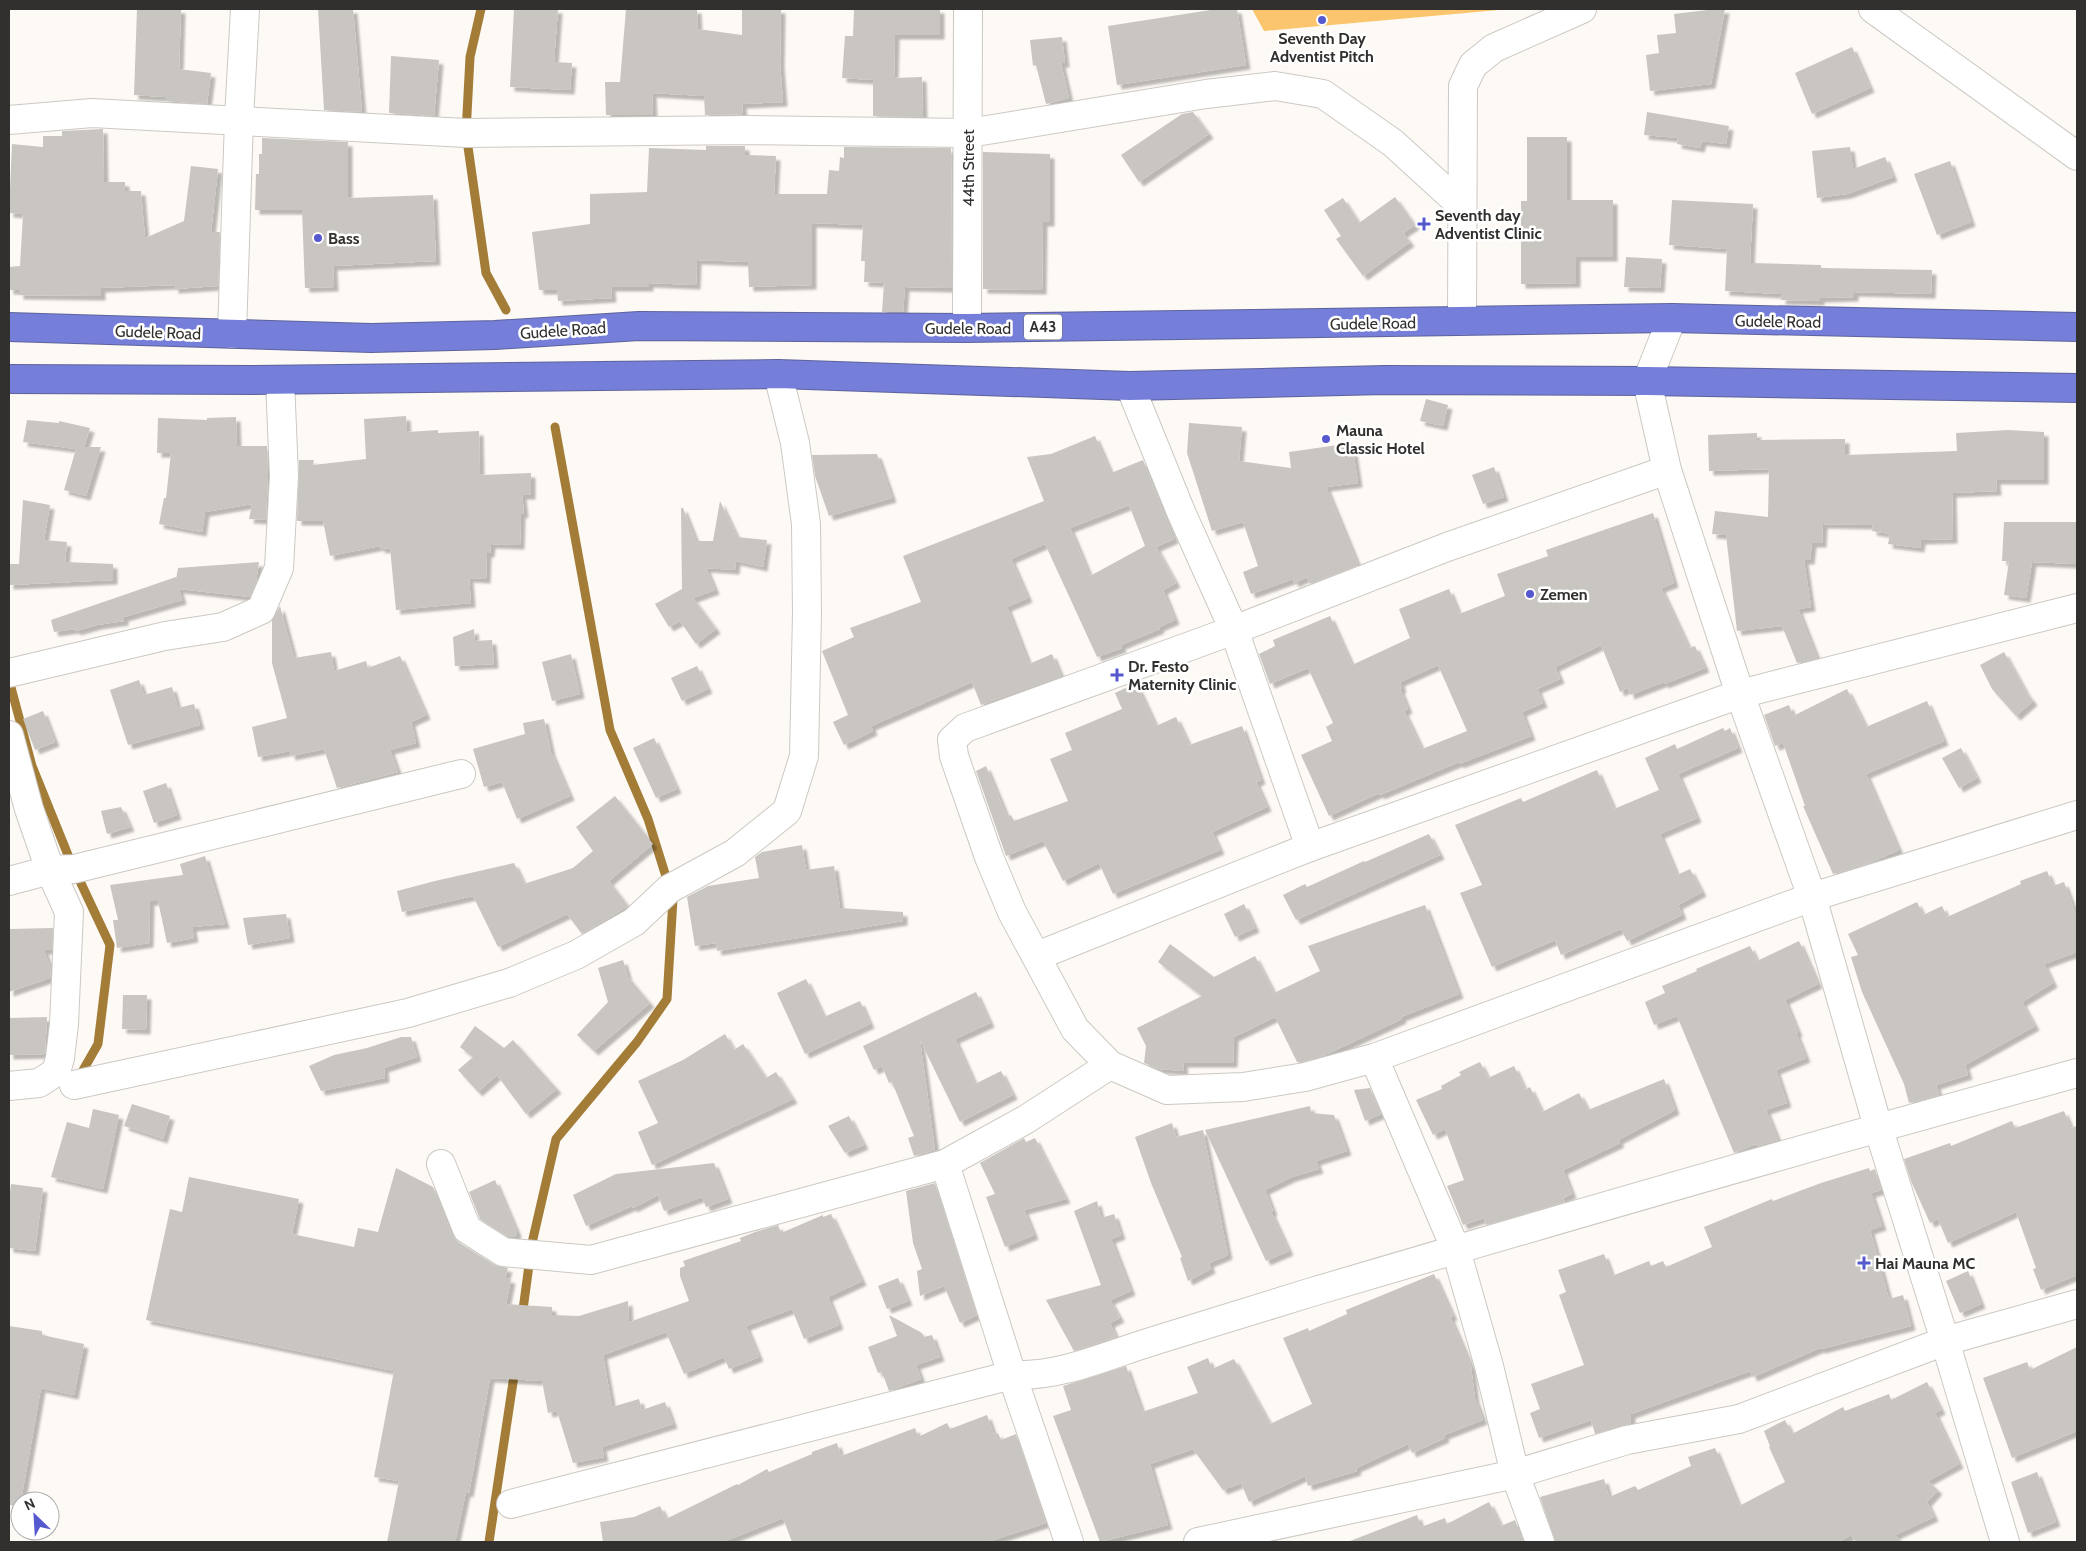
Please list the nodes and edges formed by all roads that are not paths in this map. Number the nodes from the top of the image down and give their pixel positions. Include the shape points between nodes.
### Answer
1 (245, 9) edge
2 (968, 9) edge
3 (1582, 9) edge
4 (1874, 9) edge
5 (9, 120) edge
6 (239, 120) junction
7 (968, 133) junction
8 (2077, 156) edge
9 (1462, 206) junction
10 (1672, 318) junction
11 (1462, 321) junction
12 (9, 327) edge
13 (2077, 327) edge
14 (967, 328) junction
15 (232, 334) junction
16 (778, 374) junction
17 (9, 380) edge
18 (280, 380) junction
19 (1647, 381) junction
20 (1130, 386) junction
21 (2077, 388) edge
22 (1667, 470) junction
23 (2077, 608) edge
24 (1234, 630) junction
25 (9, 673) edge
26 (1740, 694) junction
27 (9, 735) edge
28 (461, 774) dead end
29 (2077, 815) edge
30 (1310, 847) junction
31 (50, 870) junction
32 (9, 881) edge
33 (1812, 897) junction
34 (1037, 956) junction
35 (1374, 1058) junction
36 (1110, 1065) junction
37 (2077, 1073) edge
38 (74, 1085) dead end
39 (9, 1086) edge
40 (1878, 1127) junction
41 (441, 1164) dead end
42 (945, 1164) junction
43 (1456, 1250) junction
44 (2077, 1304) edge
45 (1945, 1341) junction
46 (1012, 1375) junction
47 (1515, 1474) junction
48 (511, 1504) dead end
49 (1069, 1542) edge
50 (1198, 1542) edge
51 (1540, 1542) edge
52 (2005, 1542) edge

1 - 6 street
2 - 7 street, 44th Street
3 - 9 street via 1494,48 1473,64 1463,86
4 - 8 street
5 - 6 street via 92,113
6 - 7 street via 466,133 751,130
6 - 15 street
7 - 9 street via 1274,86 1323,94 1393,143
7 - 14 street, 44th Street
9 - 11 street
10 - 11 highway, Gudele Road / A43
10 - 13 highway, Gudele Road / A43
10 - 19 street
11 - 14 highway, Gudele Road / A43
12 - 15 highway, Gudele Road / A43
14 - 15 highway, Gudele Road / A43 via 639,326 495,335 371,338
16 - 18 highway
16 - 20 highway
16 - 38 street via 795,443 806,524 804,756 787,811 735,853 669,889 634,922 576,955 508,983 408,1013
17 - 18 highway
18 - 25 street via 284,476 280,568 260,610 223,627 165,636
19 - 20 highway via 1385,380
19 - 21 highway
19 - 22 street
20 - 24 street
22 - 24 street via 1446,547
22 - 26 street
23 - 26 street
24 - 30 street
24 - 34 street via 965,728 952,740 954,756 989,857 1012,912
26 - 30 street
26 - 33 street
27 - 31 street
28 - 31 street via 74,869
29 - 33 street
30 - 34 street
31 - 32 street
31 - 39 street via 69,912 60,1058 56,1072 39,1083
33 - 35 street
33 - 40 street
34 - 36 street via 1076,1029
35 - 36 street via 1306,1077 1244,1087 1167,1090
35 - 43 street
36 - 42 street via 1025,1120
37 - 40 street
40 - 43 street
40 - 45 street
41 - 42 street via 467,1229 503,1252 591,1260
42 - 46 street
43 - 46 street via 1229,1317 1068,1369 1035,1376
43 - 47 street
44 - 45 street
45 - 47 street via 1740,1419 1627,1440
45 - 52 street
46 - 48 street
46 - 49 street
47 - 50 street
47 - 51 street

